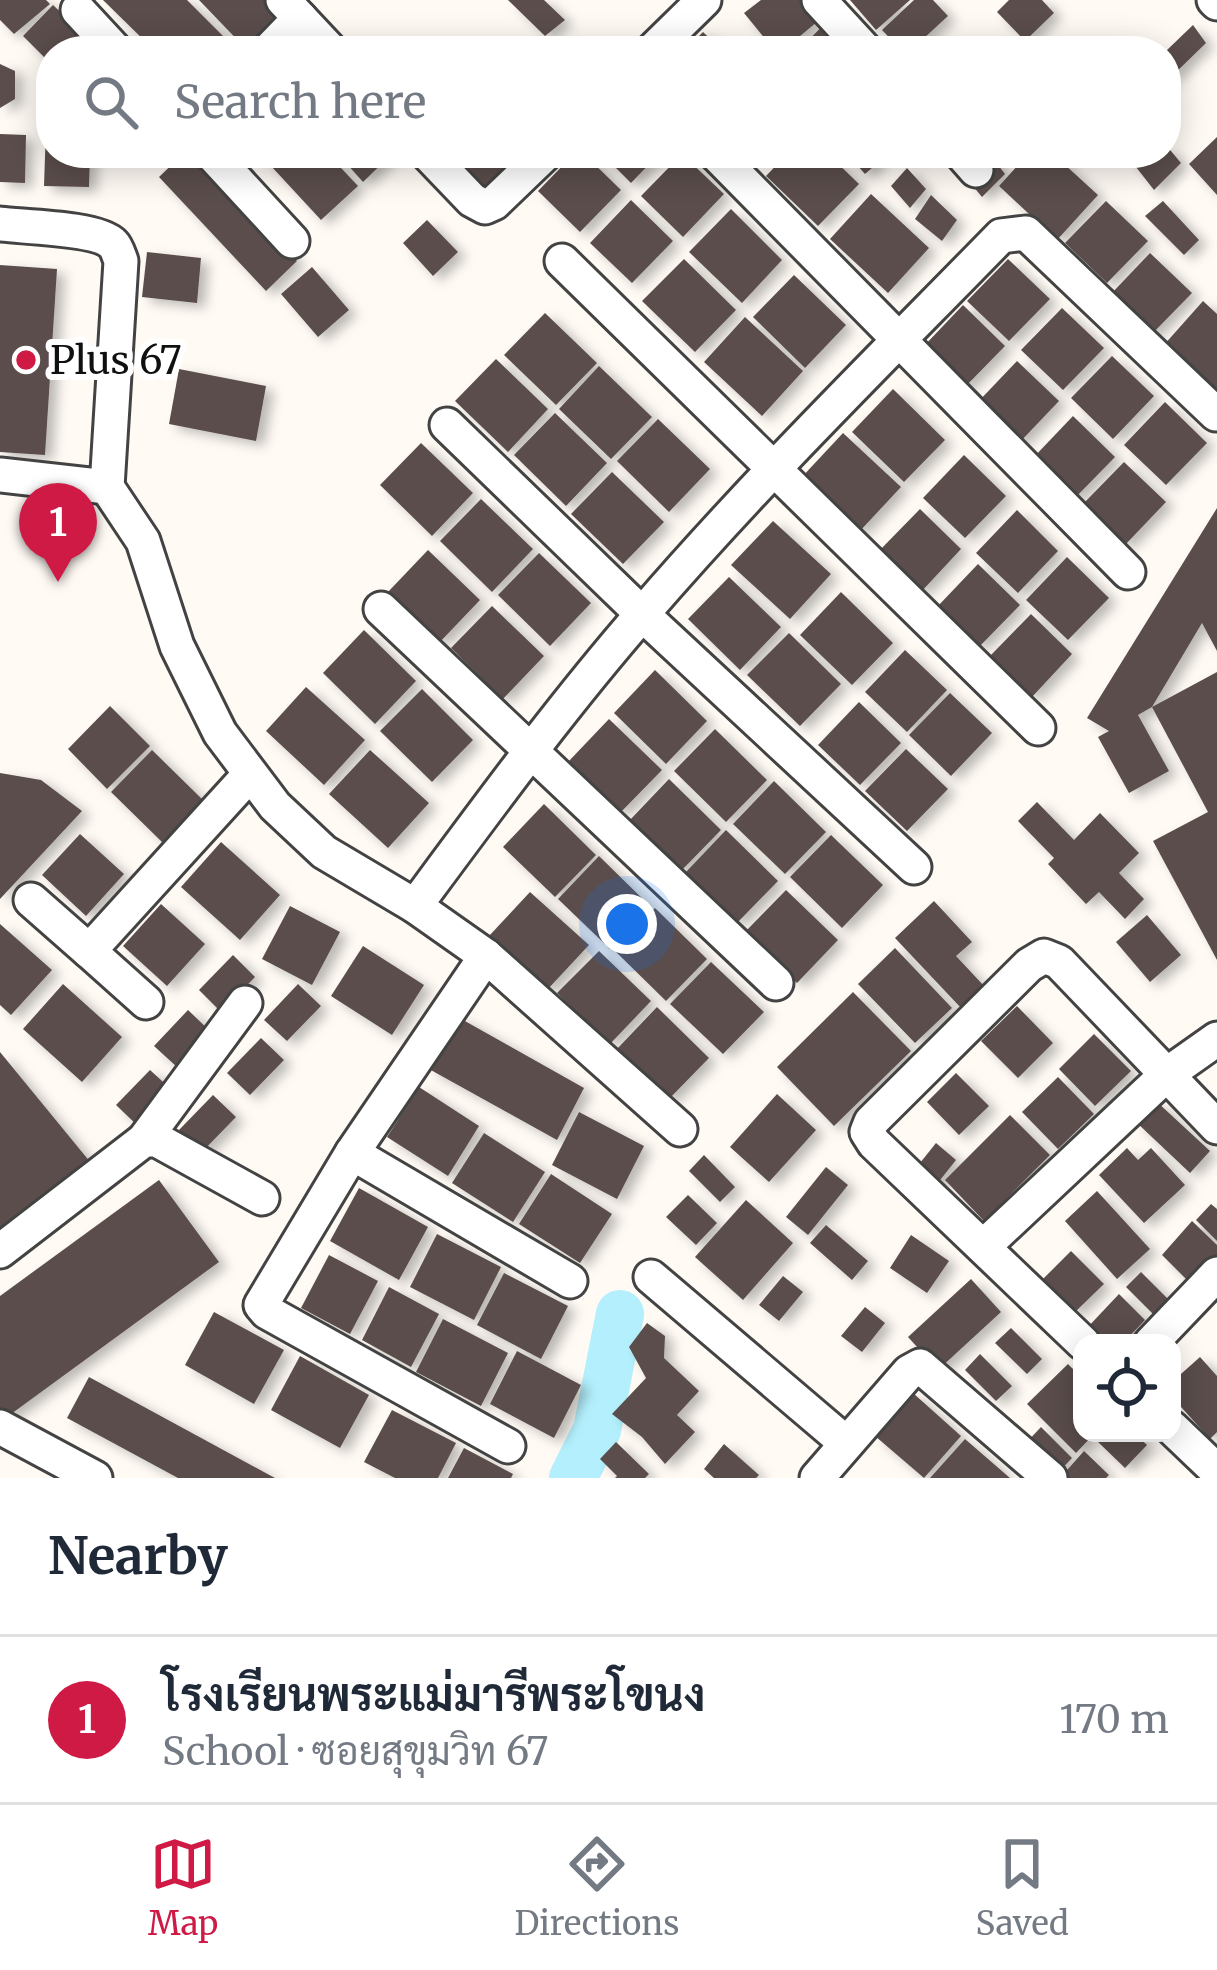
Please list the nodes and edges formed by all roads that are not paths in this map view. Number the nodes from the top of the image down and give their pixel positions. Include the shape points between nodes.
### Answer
1 (704, 0) edge
2 (819, 0) edge
3 (292, 9) edge
4 (78, 10) dead end
5 (102, 36) edge
6 (277, 36) edge
7 (317, 36) edge
8 (667, 36) edge
9 (852, 36) edge
10 (225, 168) edge
11 (441, 168) edge
12 (530, 168) edge
13 (730, 168) edge
14 (0, 224) edge
15 (292, 241) dead end
16 (562, 261) dead end
17 (899, 340) junction
18 (1216, 414) edge
19 (447, 425) dead end
20 (772, 470) junction
21 (0, 475) edge
22 (107, 487) junction
23 (1128, 572) dead end
24 (381, 609) dead end
25 (642, 614) junction
26 (1038, 728) dead end
27 (531, 750) junction
28 (250, 774) junction
29 (914, 867) dead end
30 (31, 900) dead end
31 (415, 906) junction
32 (89, 951) junction
33 (486, 956) junction
34 (776, 983) dead end
35 (146, 1002) dead end
36 (245, 1003) dead end
37 (1217, 1039) edge
38 (1166, 1076) junction
39 (1217, 1127) edge
40 (680, 1129) dead end
41 (144, 1140) junction
42 (352, 1153) junction
43 (262, 1198) dead end
44 (983, 1247) junction
45 (0, 1251) edge
46 (1217, 1274) edge
47 (651, 1277) dead end
48 (570, 1281) dead end
49 (1074, 1334) edge
50 (1160, 1334) edge
51 (0, 1426) edge
52 (1181, 1437) edge
53 (846, 1443) junction
54 (508, 1447) dead end
55 (1217, 1471) edge
56 (95, 1478) edge
57 (817, 1478) edge
58 (1050, 1478) edge

1 - 8 street
2 - 9 street
3 - 6 street
3 - 7 street
4 - 5 street
10 - 15 street
11 - 12 street via 485,207
13 - 17 street
14 - 22 street via 109,239 122,261 131,327
16 - 20 street
17 - 18 street via 1001,236 1025,233
17 - 20 street
17 - 23 street
19 - 25 street
20 - 25 street
20 - 26 street
21 - 22 street
22 - 28 street via 143,541 177,646
24 - 27 street
25 - 27 street
25 - 29 street
27 - 31 street
27 - 34 street
28 - 31 street via 324,851
28 - 32 street
30 - 32 street
31 - 33 street
32 - 35 street
33 - 40 street
33 - 42 street
36 - 41 street
37 - 38 street
38 - 39 street
38 - 44 street
38 - 44 street via 1059,962 1044,956 1029,965 867,1132
41 - 43 street
41 - 45 street
42 - 48 street
42 - 54 street via 261,1305
44 - 49 street
46 - 50 street
47 - 53 street
51 - 56 street
52 - 55 street
53 - 57 street
53 - 58 street via 920,1366

